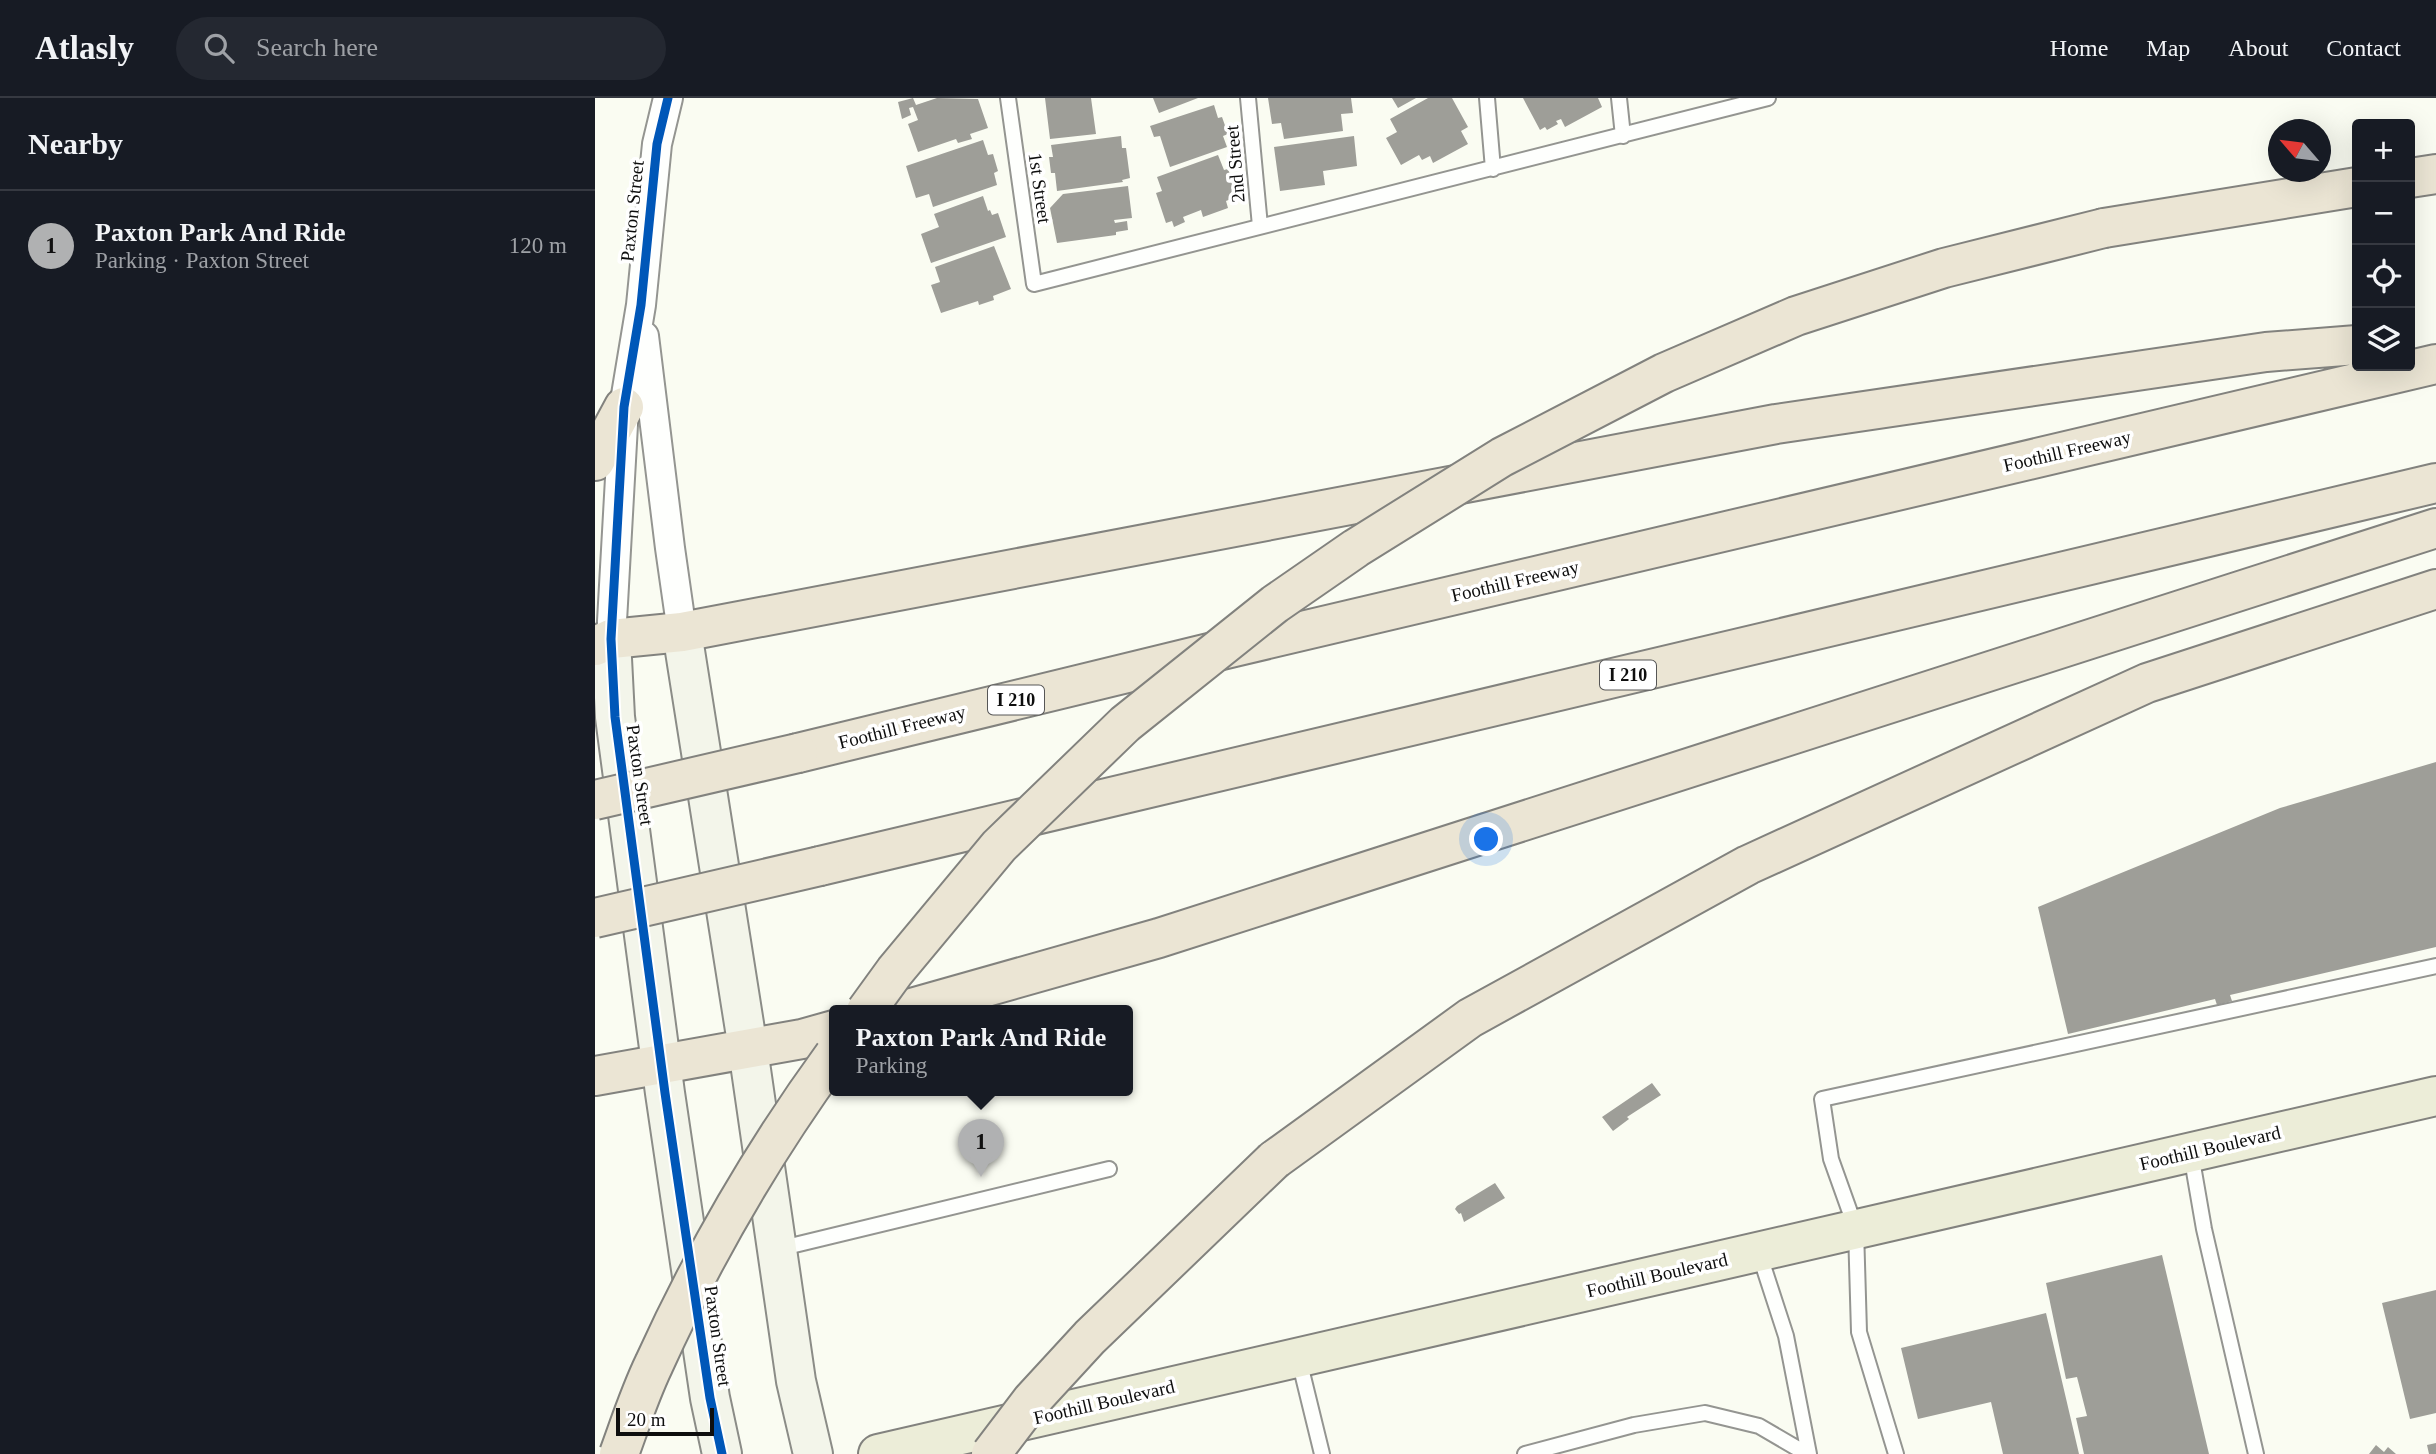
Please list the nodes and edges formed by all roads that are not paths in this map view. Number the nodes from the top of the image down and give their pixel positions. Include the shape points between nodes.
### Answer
1 (668, 98) edge
2 (1008, 98) edge
3 (1248, 98) edge
4 (1487, 98) edge
5 (1619, 98) edge
6 (1763, 99) edge
7 (1623, 136) junction
8 (1493, 169) junction
9 (2436, 174) edge
10 (2415, 177) edge
11 (2352, 188) edge
12 (1260, 226) junction
13 (641, 305) junction
14 (2352, 345) edge
15 (2415, 353) edge
16 (2436, 356) edge
17 (2436, 364) edge
18 (624, 407) junction
19 (595, 461) edge
20 (2436, 483) edge
21 (2436, 528) edge
22 (2436, 589) edge
23 (683, 632) junction
24 (603, 643) edge
25 (595, 800) edge
26 (595, 918) edge
27 (2436, 966) edge
28 (870, 1005) edge
29 (922, 1005) edge
30 (829, 1031) edge
31 (748, 1049) junction
32 (829, 1062) edge
33 (661, 1065) junction
34 (595, 1076) edge
35 (2436, 1096) edge
36 (2191, 1152) junction
37 (1109, 1169) dead end
38 (1856, 1229) junction
39 (777, 1250) junction
40 (1758, 1252) junction
41 (1299, 1357) junction
42 (619, 1454) edge
43 (722, 1454) edge
44 (813, 1454) edge
45 (878, 1454) edge
46 (991, 1454) edge
47 (1322, 1454) edge
48 (1525, 1454) edge
49 (1808, 1454) edge
50 (1896, 1454) edge
51 (2256, 1454) edge

1 - 13 street, Paxton Street via 652,181
2 - 12 lane, 1st Street via 1034,285
3 - 12 lane, 2nd Street
4 - 8 lane
5 - 7 lane
6 - 7 lane
7 - 8 lane
8 - 12 lane
9 - 10 highway
11 - 28 highway, bridge via 2104,228 1944,268 1796,316 1664,373 1502,457 1275,604 1125,724 999,846
13 - 18 street, Paxton Street
13 - 23 street, Paxton Street
14 - 23 highway via 2266,352 1776,424
15 - 16 highway
17 - 25 highway, Foothill Freeway / I 210, bridge
18 - 19 highway
18 - 24 street, Paxton Street
20 - 26 highway, I 210, bridge
21 - 29 highway via 1159,938
22 - 46 highway, bridge via 2147,683 1748,865 1470,1018 1274,1160 1090,1337 1032,1400
23 - 24 highway
23 - 31 street, Paxton Street
24 - 33 street, Paxton Street
27 - 38 lane via 1822,1099 1831,1159
30 - 31 highway
31 - 33 highway
31 - 39 street, Paxton Street
32 - 42 highway, bridge via 720,1234 653,1366
33 - 34 highway
33 - 43 street, Paxton Street via 709,1398
35 - 36 main road, Foothill Boulevard
36 - 38 main road, Foothill Boulevard
36 - 51 lane
37 - 39 lane
38 - 40 main road, Foothill Boulevard
38 - 50 lane via 1859,1332
39 - 44 street, Paxton Street via 796,1381
40 - 41 main road, Foothill Boulevard
40 - 49 lane via 1786,1336
41 - 45 main road, Foothill Boulevard
41 - 47 lane
48 - 49 lane via 1634,1425 1705,1413 1759,1426

